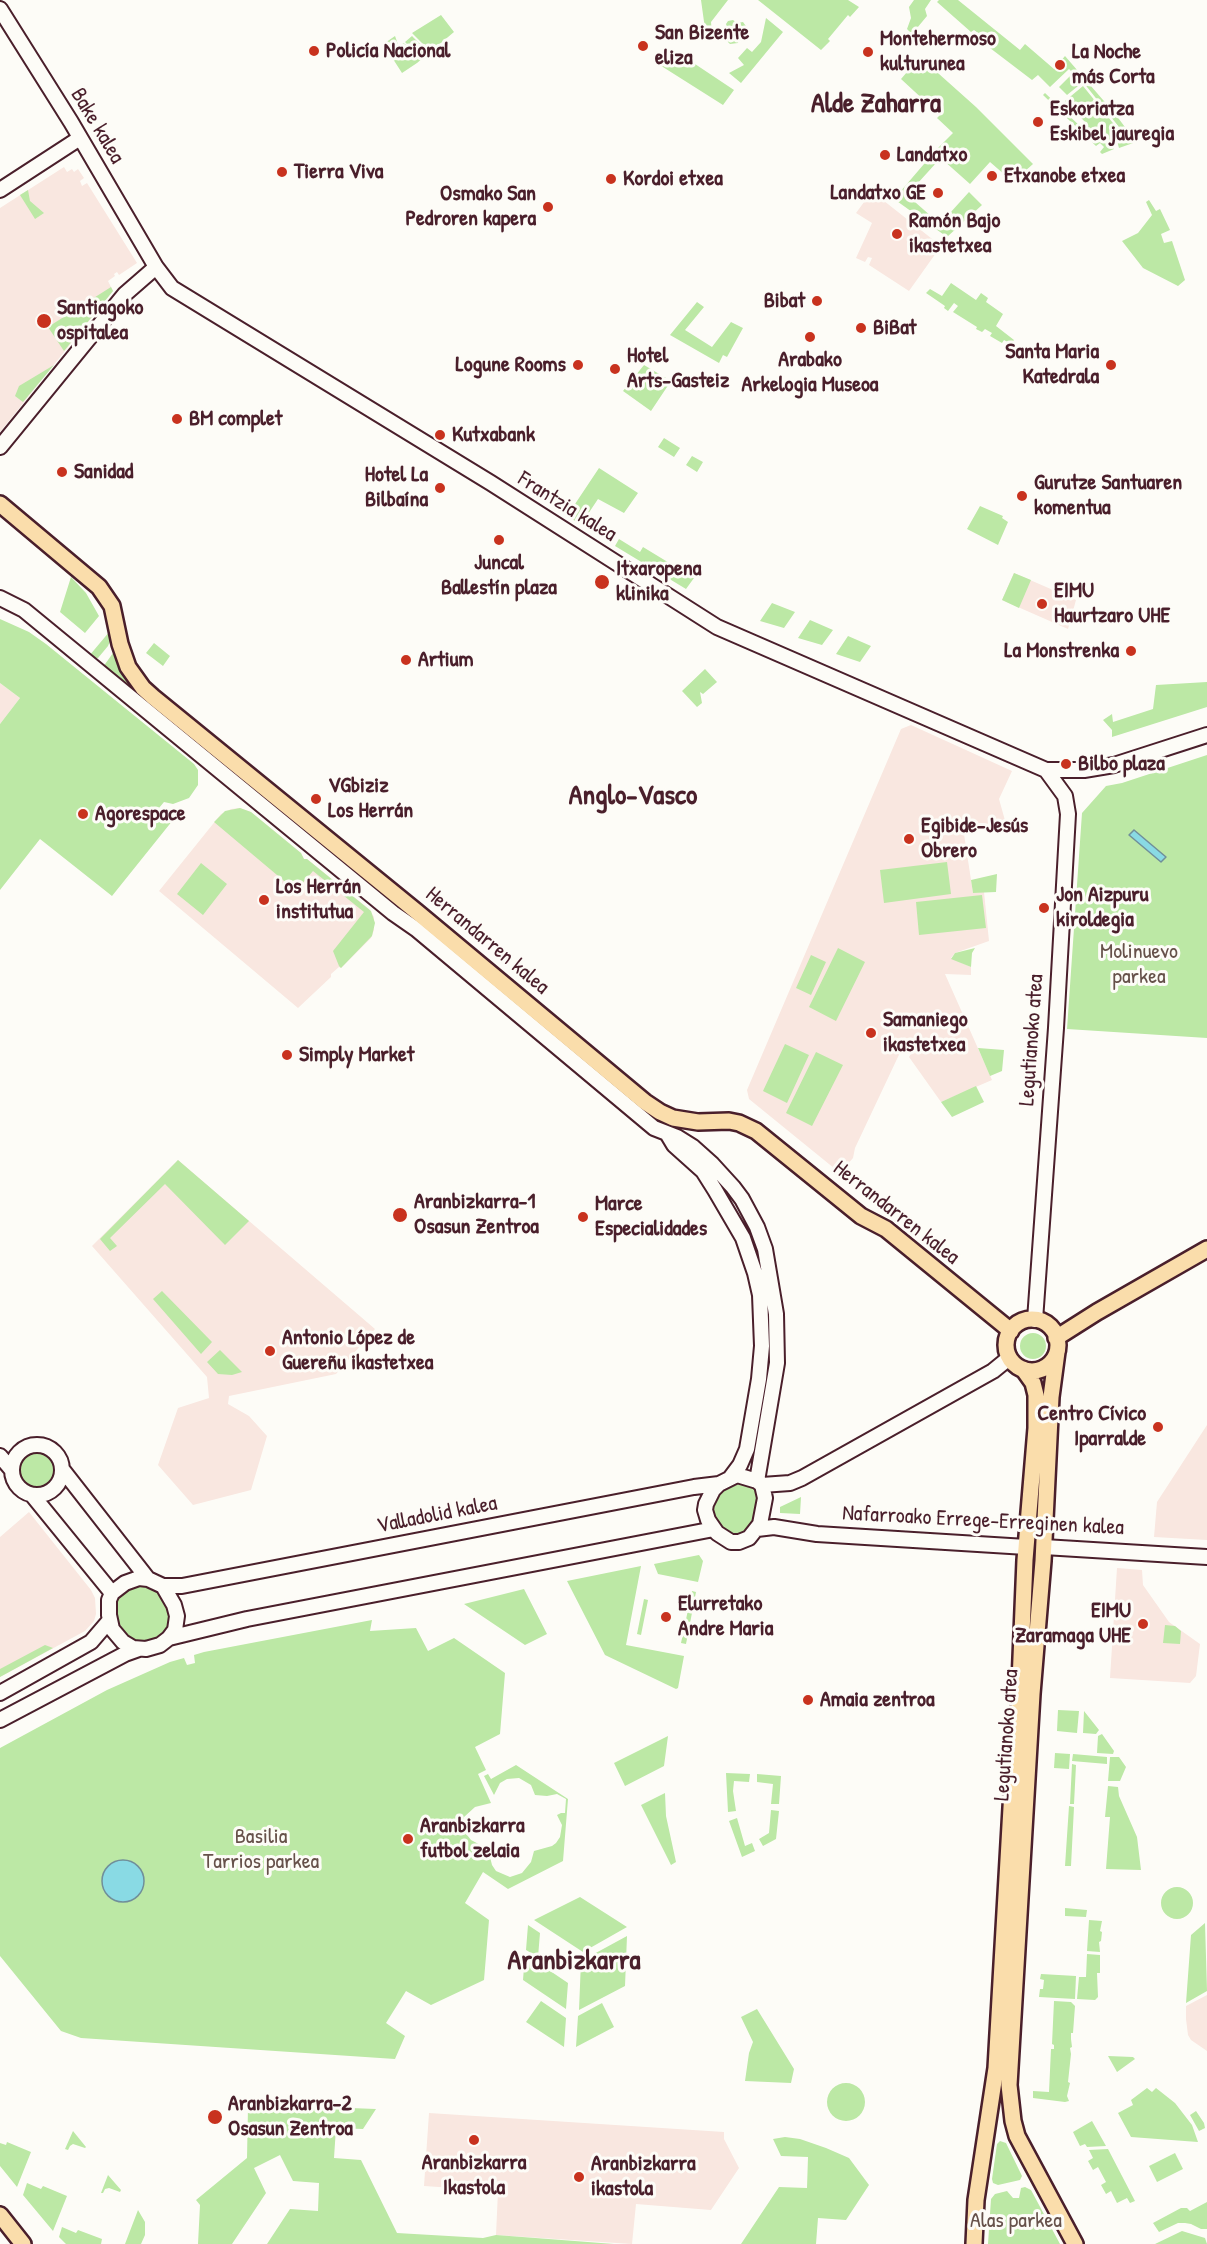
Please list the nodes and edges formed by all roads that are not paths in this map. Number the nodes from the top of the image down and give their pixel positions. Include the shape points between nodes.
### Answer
1 (0, 9) edge
2 (80, 138) junction
3 (0, 190) edge
4 (156, 267) junction
5 (0, 447) edge
6 (0, 504) edge
7 (0, 598) edge
8 (1207, 735) edge
9 (1046, 770) junction
10 (645, 1102) junction
11 (667, 1134) junction
12 (1207, 1249) edge
13 (1035, 1320) junction
14 (1011, 1331) junction
15 (1057, 1345) junction
16 (1009, 1358) junction
17 (1023, 1370) junction
18 (0, 1456) edge
19 (11, 1469) junction
20 (62, 1469) junction
21 (725, 1480) junction
22 (759, 1483) junction
23 (33, 1496) junction
24 (714, 1529) junction
25 (757, 1529) junction
26 (1026, 1547) junction
27 (1044, 1547) junction
28 (1207, 1557) edge
29 (148, 1579) junction
30 (163, 1586) junction
31 (112, 1593) junction
32 (109, 1621) junction
33 (169, 1638) junction
34 (139, 1649) junction
35 (0, 1693) edge
36 (0, 1720) edge
37 (0, 2215) edge
38 (23, 2244) edge
39 (974, 2244) edge
40 (1075, 2244) edge

1 - 2 main road, Bake kalea
2 - 3 main road
2 - 4 main road, Bake kalea
4 - 5 main road via 125,294
4 - 9 main road, Frantzia kalea via 172,288 717,627
6 - 10 main road, Herrandarren kalea via 99,587 112,606 128,667 153,697
7 - 11 main road, Herrandarren kalea via 24,610 416,929 648,1124
8 - 9 main road via 1114,765
9 - 13 main road, Legutianoko atea via 1065,796 1068,815
10 - 11 main road
10 - 14 main road, Herrandarren kalea via 683,1120 729,1121 756,1131 861,1216 886,1229
11 - 21 main road via 716,1190 743,1238 760,1295 762,1346 747,1449 740,1465
11 - 22 main road, Herrandarren kalea via 684,1140 704,1156 742,1199 757,1227 771,1278 777,1363
12 - 15 main road via 1096,1312
13 - 14 main road via 1019,1323
13 - 15 main road via 1048,1325
14 - 16 main road via 1006,1344
15 - 17 main road via 1054,1359 1044,1368
15 - 27 main road, Legutianoko atea
16 - 17 main road
16 - 22 main road via 993,1371 802,1478 783,1485
17 - 26 main road, Legutianoko atea via 1033,1383 1036,1401
18 - 19 main road
19 - 20 main road via 16,1455 38,1445 54,1452
19 - 23 main road via 17,1487
20 - 23 main road via 54,1489
20 - 29 main road
21 - 22 main road via 744,1476
21 - 24 main road via 709,1497 705,1510
21 - 30 main road, Valladolid kalea via 182,1586
22 - 25 main road via 765,1509
23 - 31 main road
24 - 25 main road via 731,1542 749,1538
24 - 33 main road via 247,1619
25 - 26 main road, Nafarroako Errege-Erreginen kalea via 774,1527 817,1534
26 - 27 main road, Nafarroako Errege-Erreginen kalea
26 - 39 main road, Legutianoko atea via 996,2068 976,2200
27 - 28 main road, Nafarroako Errege-Erreginen kalea
27 - 40 main road, Legutianoko atea via 1009,2069 1017,2136
29 - 30 main road
29 - 31 main road via 132,1580
30 - 33 main road via 177,1616
31 - 32 main road
32 - 34 main road via 123,1642
32 - 35 main road via 91,1642
33 - 34 main road via 153,1648
34 - 36 main road
37 - 38 main road

